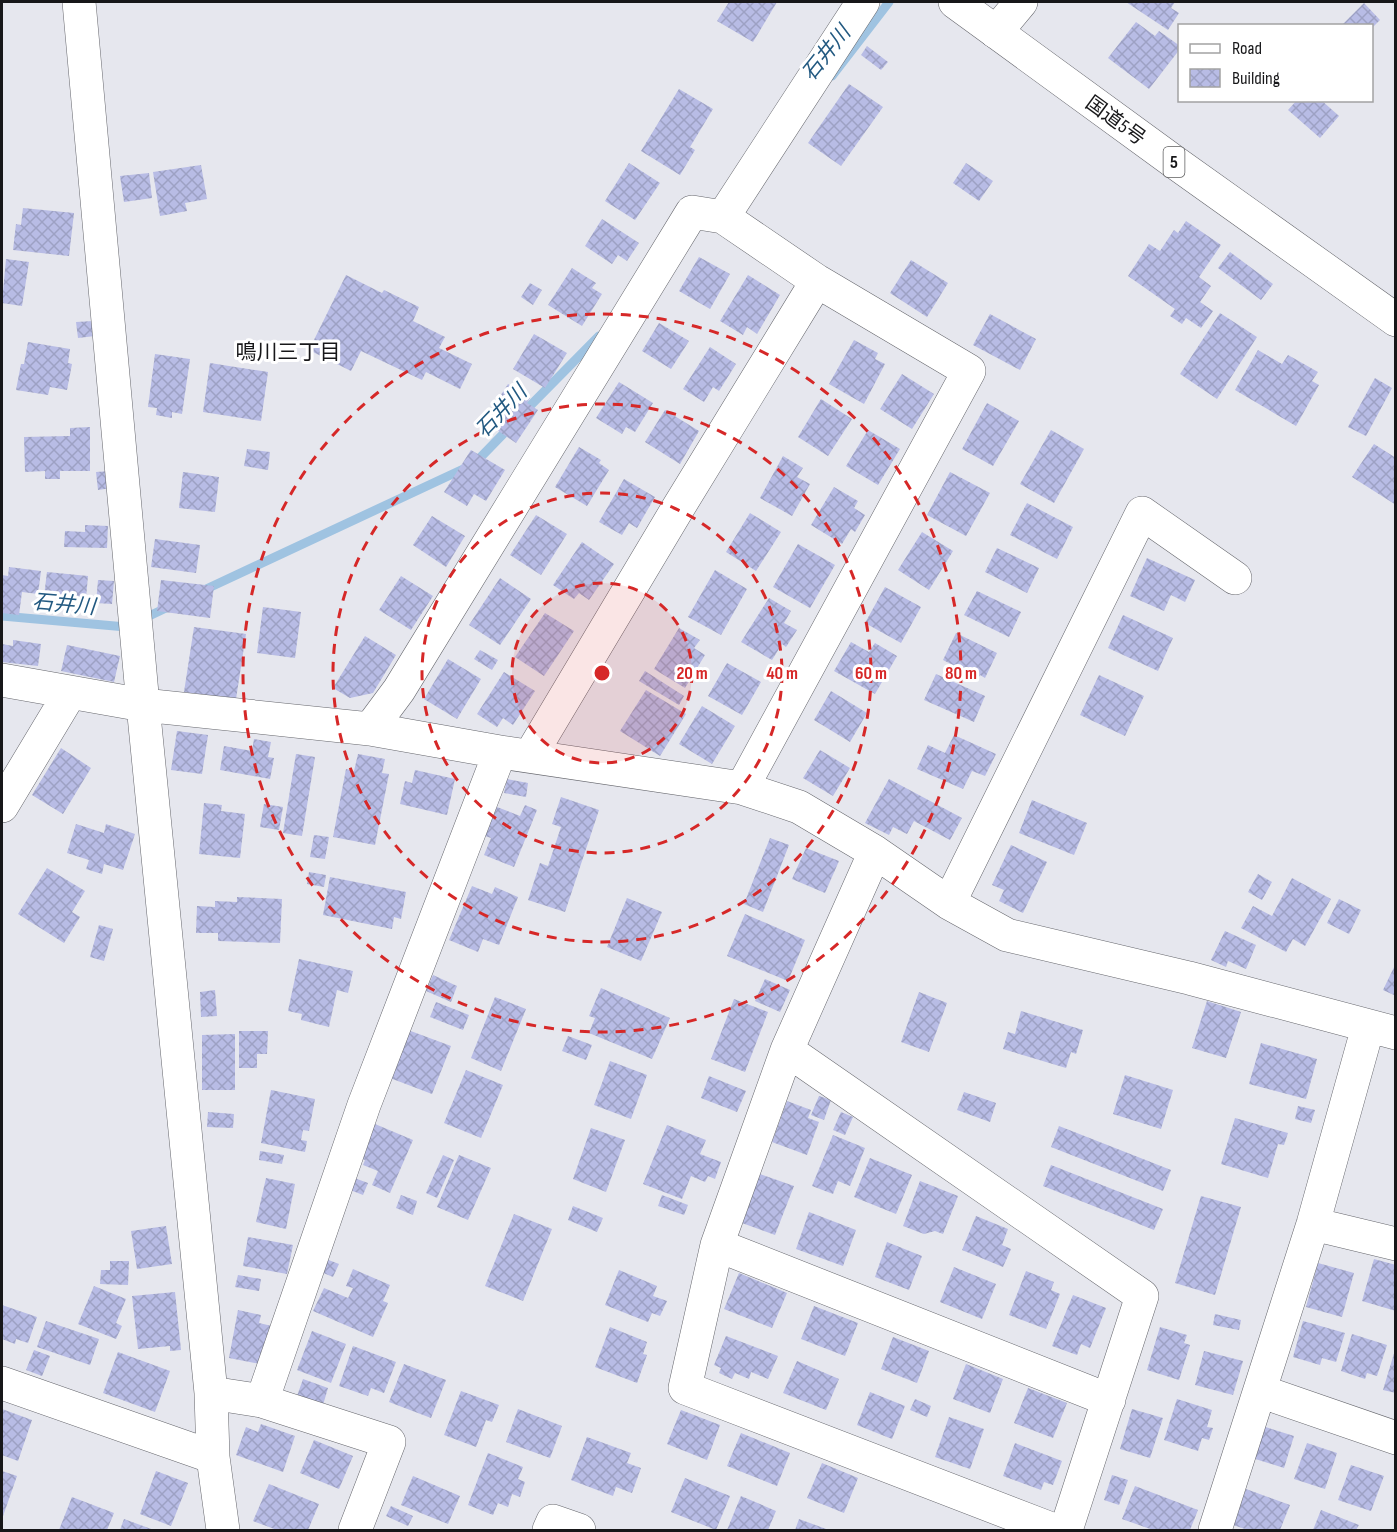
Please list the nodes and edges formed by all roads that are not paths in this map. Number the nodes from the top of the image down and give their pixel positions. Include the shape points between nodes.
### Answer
1 (79, 2) edge
2 (863, 2) edge
3 (954, 2) edge
4 (1021, 2) edge
5 (996, 32) junction
6 (723, 217) junction
7 (817, 281) junction
8 (1395, 320) edge
9 (1235, 578) dead end
10 (2, 680) edge
11 (70, 693) junction
12 (143, 705) junction
13 (370, 729) junction
14 (515, 754) junction
15 (741, 788) junction
16 (2, 806) edge
17 (874, 852) junction
18 (949, 903) junction
19 (1382, 1030) edge
20 (787, 1050) junction
21 (1313, 1224) junction
22 (1395, 1244) edge
23 (717, 1245) junction
24 (2, 1383) edge
25 (1260, 1391) junction
26 (211, 1393) junction
27 (1109, 1400) junction
28 (262, 1401) junction
29 (1395, 1438) edge
30 (213, 1457) junction
31 (223, 1530) edge
32 (355, 1530) edge
33 (549, 1530) edge
34 (579, 1530) edge
35 (1054, 1530) edge
36 (1066, 1530) edge
37 (1215, 1530) edge

1 - 12 main road
2 - 6 main road
3 - 5 main road, 国道5号 / 5
4 - 5 main road
5 - 8 main road, 国道5号 / 5
6 - 7 main road
6 - 13 main road via 692,213 399,690
7 - 14 main road via 678,508
7 - 15 main road via 969,371
9 - 18 main road via 1142,513
10 - 11 main road
11 - 12 main road
11 - 16 main road
12 - 13 main road
12 - 26 main road
13 - 14 main road
14 - 15 main road
14 - 28 main road via 364,1105
15 - 17 main road via 799,807
17 - 18 main road
17 - 20 main road
18 - 19 main road via 1007,935 1189,978
19 - 21 main road
20 - 23 main road
20 - 27 main road via 1143,1296
21 - 22 main road
21 - 25 main road
23 - 27 main road
23 - 35 main road via 685,1388
24 - 30 main road
25 - 29 main road
25 - 37 main road
26 - 28 main road
26 - 30 main road
27 - 36 main road
28 - 32 main road via 389,1442
30 - 31 main road
33 - 34 main road via 553,1521

